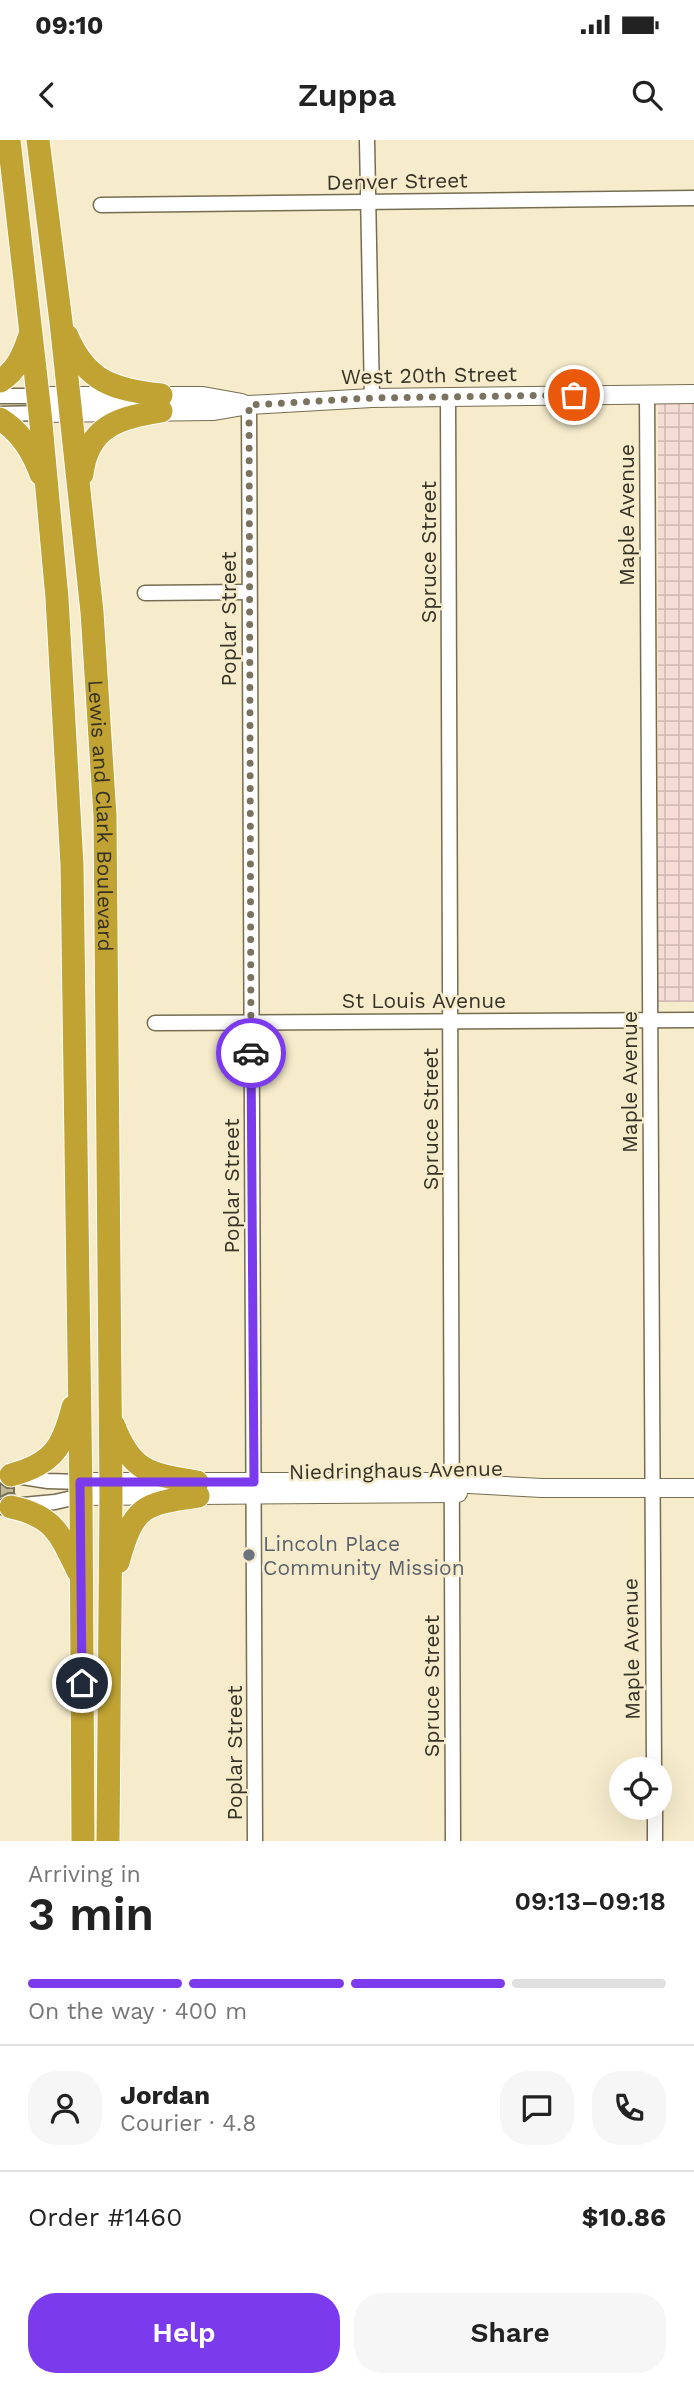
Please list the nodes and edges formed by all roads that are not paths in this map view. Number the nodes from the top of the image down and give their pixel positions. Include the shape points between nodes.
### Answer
1 (9, 140) edge
2 (38, 140) edge
3 (367, 140) edge
4 (694, 198) edge
5 (368, 202) junction
6 (101, 205) dead end
7 (61, 322) junction
8 (31, 332) junction
9 (0, 381) edge
10 (647, 394) junction
11 (694, 394) edge
12 (0, 396) edge
13 (448, 397) junction
14 (372, 398) junction
15 (161, 403) junction
16 (70, 404) junction
17 (39, 405) junction
18 (249, 405) junction
19 (0, 416) edge
20 (80, 491) junction
21 (48, 494) junction
22 (248, 592) junction
23 (145, 593) dead end
24 (649, 1020) junction
25 (694, 1020) edge
26 (450, 1021) junction
27 (251, 1022) junction
28 (155, 1023) dead end
29 (79, 1384) junction
30 (111, 1416) junction
31 (6, 1475) edge
32 (651, 1488) junction
33 (694, 1488) edge
34 (81, 1489) junction
35 (111, 1489) junction
36 (197, 1489) junction
37 (254, 1489) junction
38 (452, 1489) junction
39 (6, 1507) edge
40 (81, 1577) junction
41 (111, 1593) junction
42 (654, 1757) edge
43 (655, 1820) edge
44 (83, 1841) edge
45 (108, 1841) edge
46 (255, 1841) edge
47 (453, 1841) edge
48 (655, 1841) edge

1 - 8 highway, Lewis and Clark Boulevard
2 - 7 highway, Lewis and Clark Boulevard
3 - 5 street
4 - 5 street, Denver Street
5 - 6 street, Denver Street
5 - 14 street
7 - 15 highway via 71,347 95,377
7 - 16 highway, Lewis and Clark Boulevard
8 - 9 highway via 23,354
8 - 17 highway, Lewis and Clark Boulevard
10 - 11 street, West 20th Street
10 - 13 street, West 20th Street
10 - 24 street, Maple Avenue
12 - 17 street, West 20th Street
13 - 14 street, West 20th Street
13 - 26 street, Spruce Street
14 - 18 street, West 20th Street
15 - 16 street, West 20th Street
15 - 18 street, West 20th Street via 203,396
15 - 20 highway via 109,424 96,435 83,466
16 - 17 street, West 20th Street
16 - 20 highway, Lewis and Clark Boulevard
17 - 19 street, West 20th Street
17 - 21 highway, Lewis and Clark Boulevard
18 - 22 street, Poplar Street
19 - 21 highway via 28,448
20 - 30 highway, Lewis and Clark Boulevard via 105,816
21 - 29 highway, Lewis and Clark Boulevard via 72,865
22 - 23 street
22 - 27 street, Poplar Street
24 - 25 street, St Louis Avenue
24 - 26 street, St Louis Avenue
24 - 32 street, Maple Avenue
26 - 27 street, St Louis Avenue
26 - 38 street, Spruce Street
27 - 28 street, St Louis Avenue
27 - 37 street, Poplar Street
29 - 31 highway via 60,1447 39,1465
29 - 34 highway, Lewis and Clark Boulevard
30 - 35 highway, Lewis and Clark Boulevard
30 - 36 highway via 121,1445 140,1466
31 - 34 street, Niedringhaus Avenue
32 - 33 street, Niedringhaus Avenue
32 - 38 street, Niedringhaus Avenue
32 - 42 street, Maple Avenue
34 - 35 street, Niedringhaus Avenue
34 - 39 street, Niedringhaus Avenue via 55,1502
34 - 40 highway, Lewis and Clark Boulevard
35 - 36 street, Niedringhaus Avenue
35 - 41 highway, Lewis and Clark Boulevard
36 - 37 street, Niedringhaus Avenue
36 - 41 highway via 146,1507 138,1515 125,1540
37 - 38 street, Niedringhaus Avenue
37 - 46 street, Poplar Street
38 - 47 street, Spruce Street
39 - 40 highway via 32,1512 51,1524
40 - 44 highway, Lewis and Clark Boulevard
41 - 45 highway
43 - 48 street

